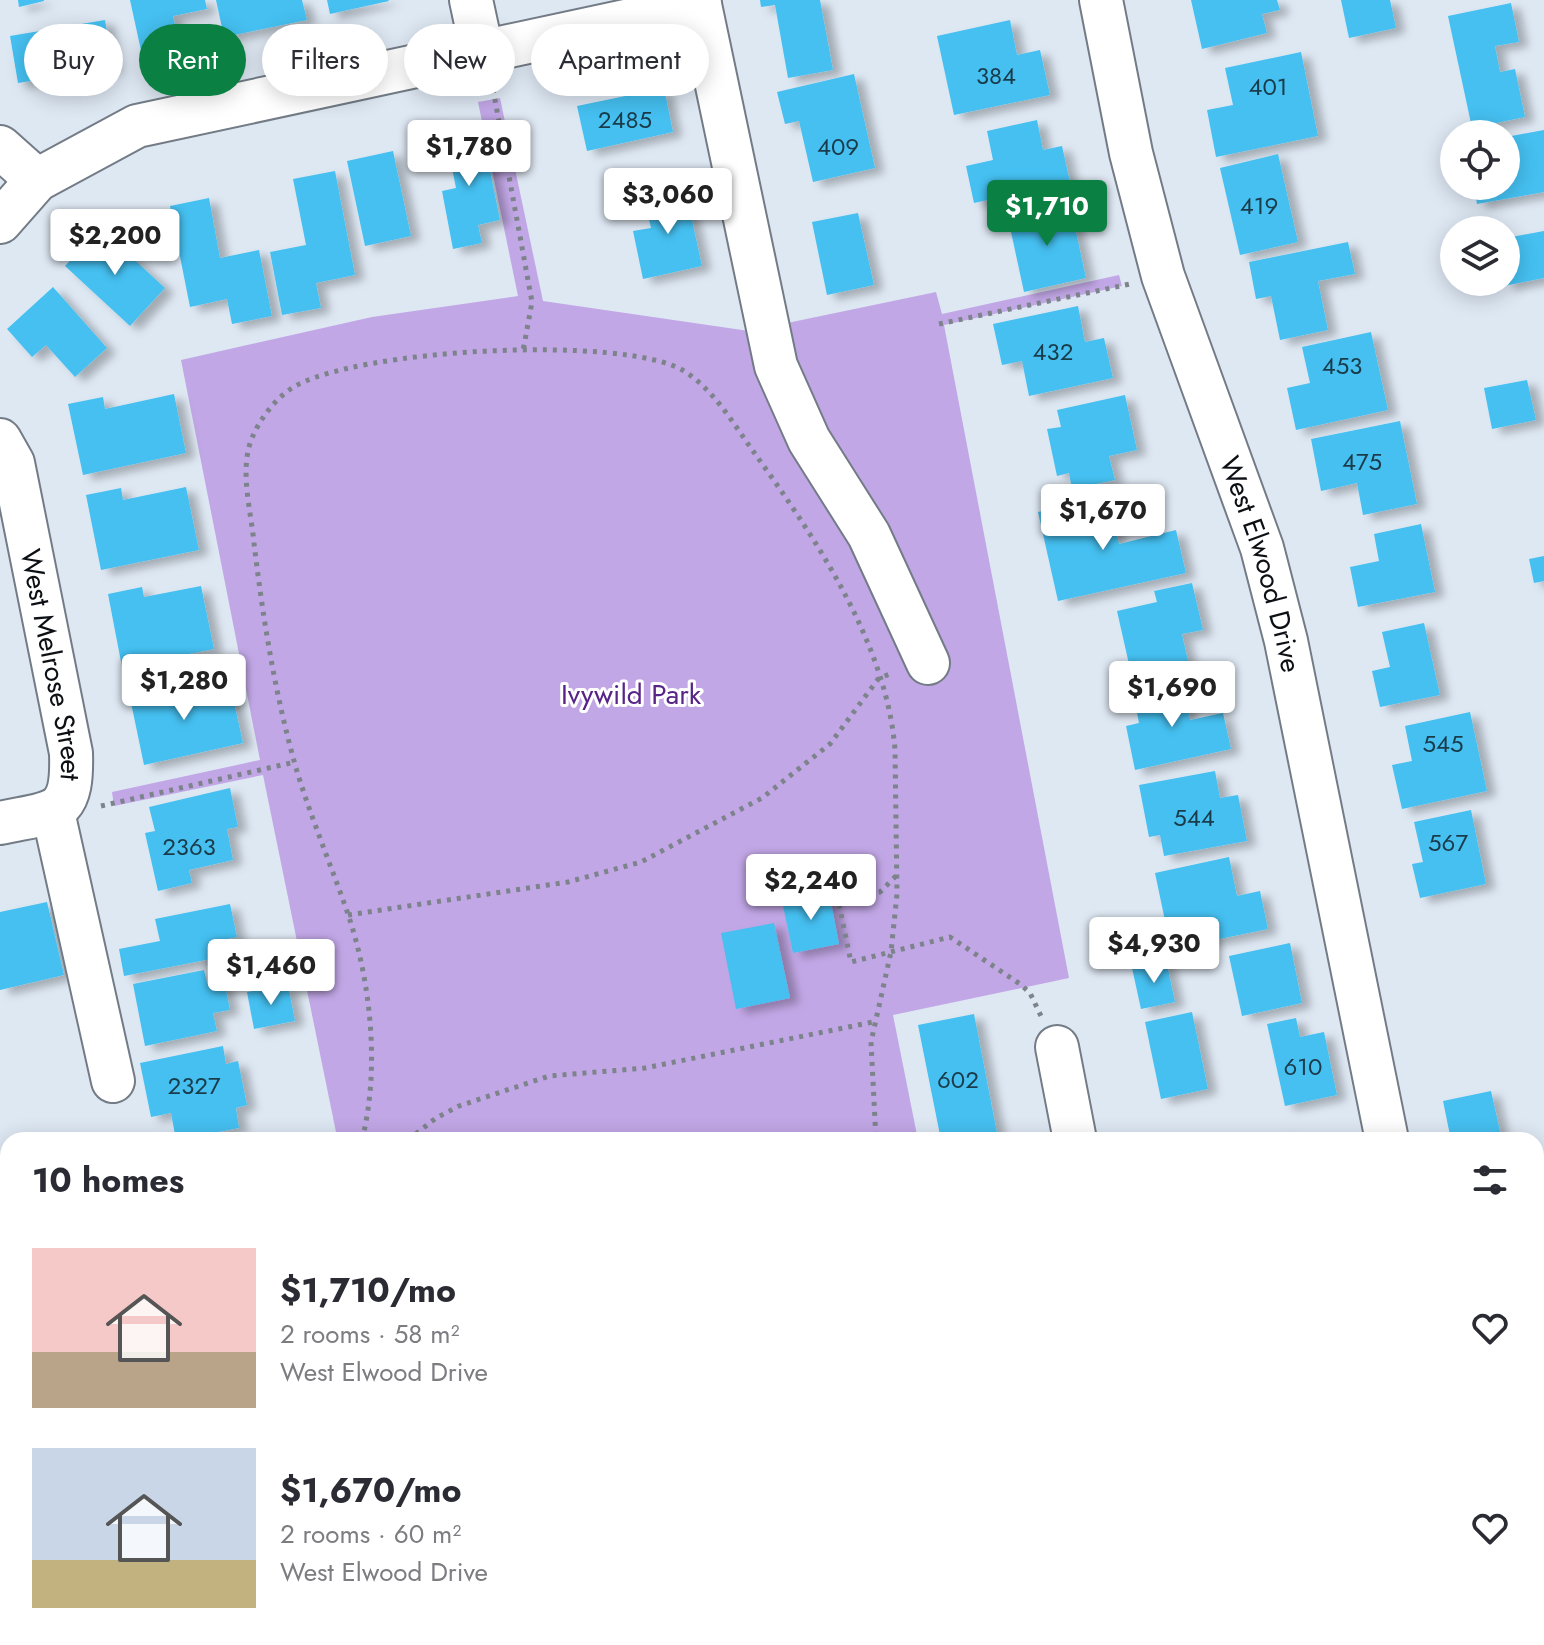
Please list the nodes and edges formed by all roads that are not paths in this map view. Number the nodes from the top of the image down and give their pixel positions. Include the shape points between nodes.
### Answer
1 (471, 0) edge
2 (1101, 0) edge
3 (700, 2) edge
4 (477, 24) edge
5 (515, 61) edge
6 (404, 83) edge
7 (0, 147) edge
8 (37, 180) junction
9 (0, 222) edge
10 (0, 440) edge
11 (928, 663) dead end
12 (60, 806) junction
13 (0, 823) edge
14 (1057, 1047) dead end
15 (113, 1081) dead end
16 (1073, 1132) edge
17 (1385, 1132) edge

1 - 4 street
2 - 17 street, West Elwood Drive via 1131,153 1163,276 1262,548 1286,641
3 - 5 street
3 - 11 street via 766,322 789,402 869,535
6 - 8 street via 137,126
7 - 8 street
8 - 9 street
10 - 12 street, West Melrose Street via 13,463 71,753
12 - 13 street
12 - 15 street, West Melrose Street
14 - 16 street

